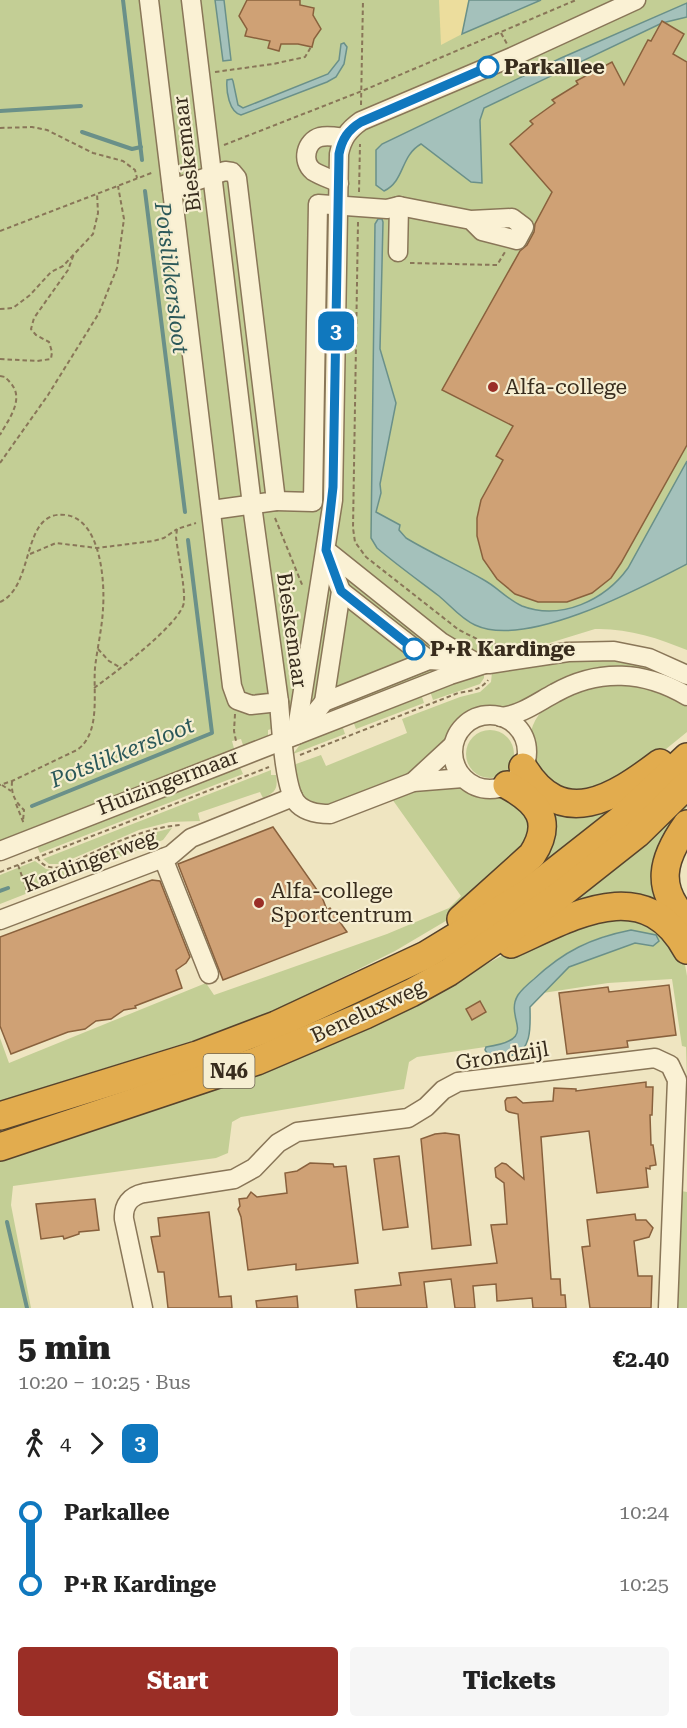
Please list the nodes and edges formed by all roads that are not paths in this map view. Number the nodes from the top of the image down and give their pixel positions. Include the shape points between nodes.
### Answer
1 (149, 0) edge
2 (191, 0) edge
3 (636, 0) edge
4 (344, 138) junction
5 (213, 176) junction
6 (339, 183) junction
7 (172, 189) junction
8 (339, 205) junction
9 (399, 206) junction
10 (512, 239) road end
11 (398, 252) road end
12 (275, 502) junction
13 (252, 505) junction
14 (212, 510) junction
15 (326, 550) junction
16 (357, 575) junction
17 (338, 582) junction
18 (311, 591) junction
19 (441, 642) junction
20 (436, 661) junction
21 (485, 664) junction
22 (687, 675) edge
23 (432, 682) junction
24 (687, 696) edge
25 (279, 702) junction
26 (324, 702) junction
27 (538, 703) junction
28 (501, 717) junction
29 (290, 738) junction
30 (524, 738) junction
31 (687, 742) edge
32 (453, 746) junction
33 (687, 757) edge
34 (515, 776) junction
35 (463, 778) junction
36 (413, 782) junction
37 (687, 785) edge
38 (293, 797) junction
39 (687, 824) edge
40 (0, 851) edge
41 (163, 858) junction
42 (0, 920) edge
43 (687, 921) edge
44 (687, 950) edge
45 (449, 972) junction
46 (209, 974) dead end
47 (353, 991) junction
48 (0, 1116) edge
49 (0, 1147) edge
50 (143, 1308) edge
51 (668, 1308) edge

1 - 7 street, Bieskemaar
2 - 5 street, Bieskemaar
3 - 4 street via 361,122
4 - 6 street via 339,154
4 - 6 street via 320,137 310,143 306,153 313,171
5 - 7 street
5 - 12 street via 225,171 237,178
5 - 13 street, Bieskemaar
6 - 8 street
7 - 14 street, Bieskemaar
8 - 9 street via 387,209
8 - 12 street via 318,204 313,502
8 - 15 street via 333,487
9 - 10 street via 471,220 512,218 524,227 517,240
9 - 11 street
12 - 13 street
13 - 14 street
13 - 25 street, Bieskemaar
14 - 25 street, Bieskemaar via 234,696 250,705
15 - 16 street
15 - 17 street
15 - 18 street
16 - 17 street
16 - 19 street
17 - 18 street
17 - 20 street
17 - 26 street
18 - 29 street
19 - 20 street
19 - 21 street via 462,656
20 - 21 street
20 - 23 street
20 - 26 street
21 - 22 street via 568,652 614,651 649,658
21 - 23 street, Huizingermaar
23 - 29 street, Huizingermaar
24 - 27 street via 649,679 612,675 572,684
25 - 29 street
26 - 29 street
27 - 28 street
27 - 30 street
28 - 30 street via 515,725
28 - 32 street via 475,718 461,729
29 - 38 street via 286,760
29 - 40 street, Huizingermaar
30 - 34 street via 526,758
31 - 34 highway via 638,780 607,798 582,805 557,800
32 - 35 street via 454,763
32 - 36 street
33 - 47 highway, Beneluxweg / N46 via 620,820 526,894 426,955
34 - 35 street via 499,788 483,789
34 - 47 highway, N46 via 537,808 543,826 540,843 532,855 463,918
35 - 36 street
36 - 38 street via 330,814 307,810
37 - 45 highway, Beneluxweg / N46 via 612,856
38 - 41 street, Kardingerweg via 191,838
39 - 43 highway via 667,856 665,871 670,899
41 - 42 street, Kardingerweg
41 - 46 street
44 - 45 highway, N46 via 679,935 651,913 630,905 608,906 583,912
45 - 49 highway, Beneluxweg / N46 via 365,1015 257,1061
47 - 48 highway, Beneluxweg / N46 via 276,1026 197,1055
50 - 51 street, Grondzijl via 124,1219 127,1204 134,1196 234,1179 254,1168 278,1143 297,1132 408,1118 458,1082 655,1058 669,1065 676,1080

